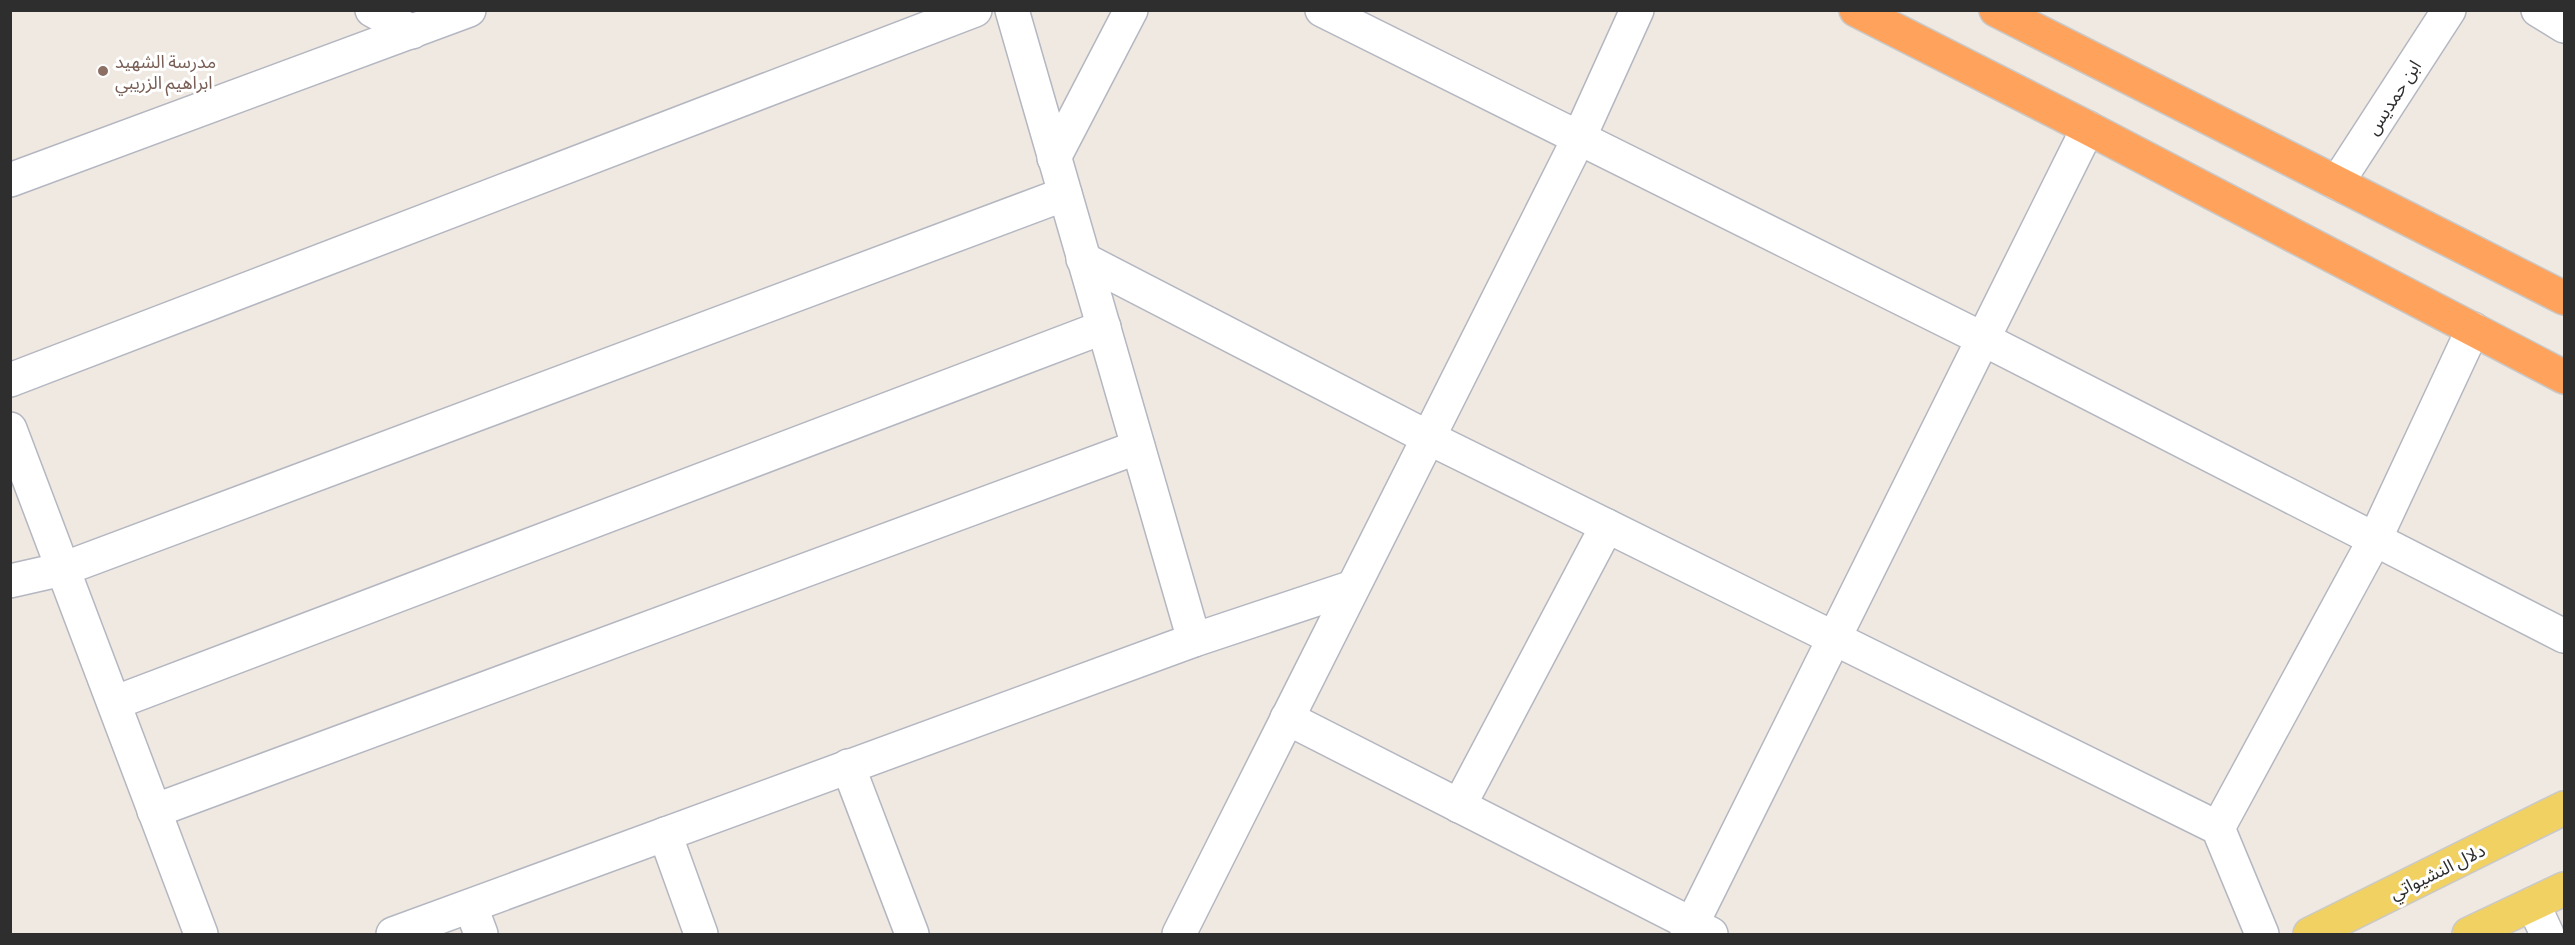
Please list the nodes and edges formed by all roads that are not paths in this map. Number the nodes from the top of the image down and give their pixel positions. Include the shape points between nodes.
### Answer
1 (372, 10) edge
2 (469, 10) edge
3 (975, 10) edge
4 (1012, 10) edge
5 (1131, 10) edge
6 (1322, 10) edge
7 (1637, 10) edge
8 (1856, 10) edge
9 (1996, 10) edge
10 (2449, 10) edge
11 (2538, 10) edge
12 (2565, 27) edge
13 (411, 32) junction
14 (2088, 128) junction
15 (1579, 138) junction
16 (1054, 158) junction
17 (10, 180) edge
18 (2337, 183) junction
19 (1065, 194) junction
20 (1083, 259) junction
21 (2565, 298) edge
22 (1104, 327) junction
23 (2473, 329) junction
24 (1983, 339) junction
25 (2565, 376) edge
26 (10, 380) edge
27 (10, 429) edge
28 (1429, 438) junction
29 (1138, 447) junction
30 (1607, 526) junction
31 (2375, 539) junction
32 (63, 569) junction
33 (10, 581) edge
34 (1353, 587) junction
35 (2565, 636) edge
36 (1834, 638) junction
37 (1194, 640) junction
38 (114, 703) junction
39 (1287, 718) junction
40 (848, 766) junction
41 (1459, 806) junction
42 (2565, 808) edge
43 (154, 811) junction
44 (2218, 828) junction
45 (665, 834) junction
46 (2565, 890) edge
47 (2533, 904) junction
48 (476, 921) edge
49 (1696, 931) edge
50 (201, 934) edge
51 (393, 934) edge
52 (701, 934) edge
53 (912, 934) edge
54 (1179, 934) edge
55 (2262, 934) edge
56 (2310, 934) edge
57 (2469, 934) edge
58 (2547, 934) edge

1 - 13 street
2 - 13 street
3 - 26 street
4 - 16 street
5 - 16 street
6 - 15 street
7 - 15 street
8 - 14 highway
9 - 18 highway
10 - 18 street, ابن حمديس
11 - 12 street
13 - 17 street
14 - 23 highway
14 - 24 street
15 - 24 street
15 - 28 street
16 - 19 street
18 - 21 highway
19 - 20 street
19 - 32 street
20 - 22 street
20 - 28 street
22 - 29 street
22 - 38 street
23 - 25 highway
23 - 31 street
24 - 31 street
24 - 36 street
27 - 32 street
28 - 30 street
28 - 34 street
29 - 37 street
29 - 43 street
30 - 36 street
30 - 41 street
31 - 35 street
31 - 44 street
32 - 33 street
32 - 38 street
34 - 37 street
34 - 39 street
36 - 44 street
36 - 49 street
37 - 40 street
38 - 43 street
39 - 41 street
39 - 54 street
40 - 45 street
40 - 53 street
41 - 49 street
42 - 56 main road, دلال النشيواتي
43 - 50 street
44 - 55 street
45 - 48 street
45 - 52 street
46 - 47 main road
47 - 57 main road
47 - 58 street
48 - 51 street

